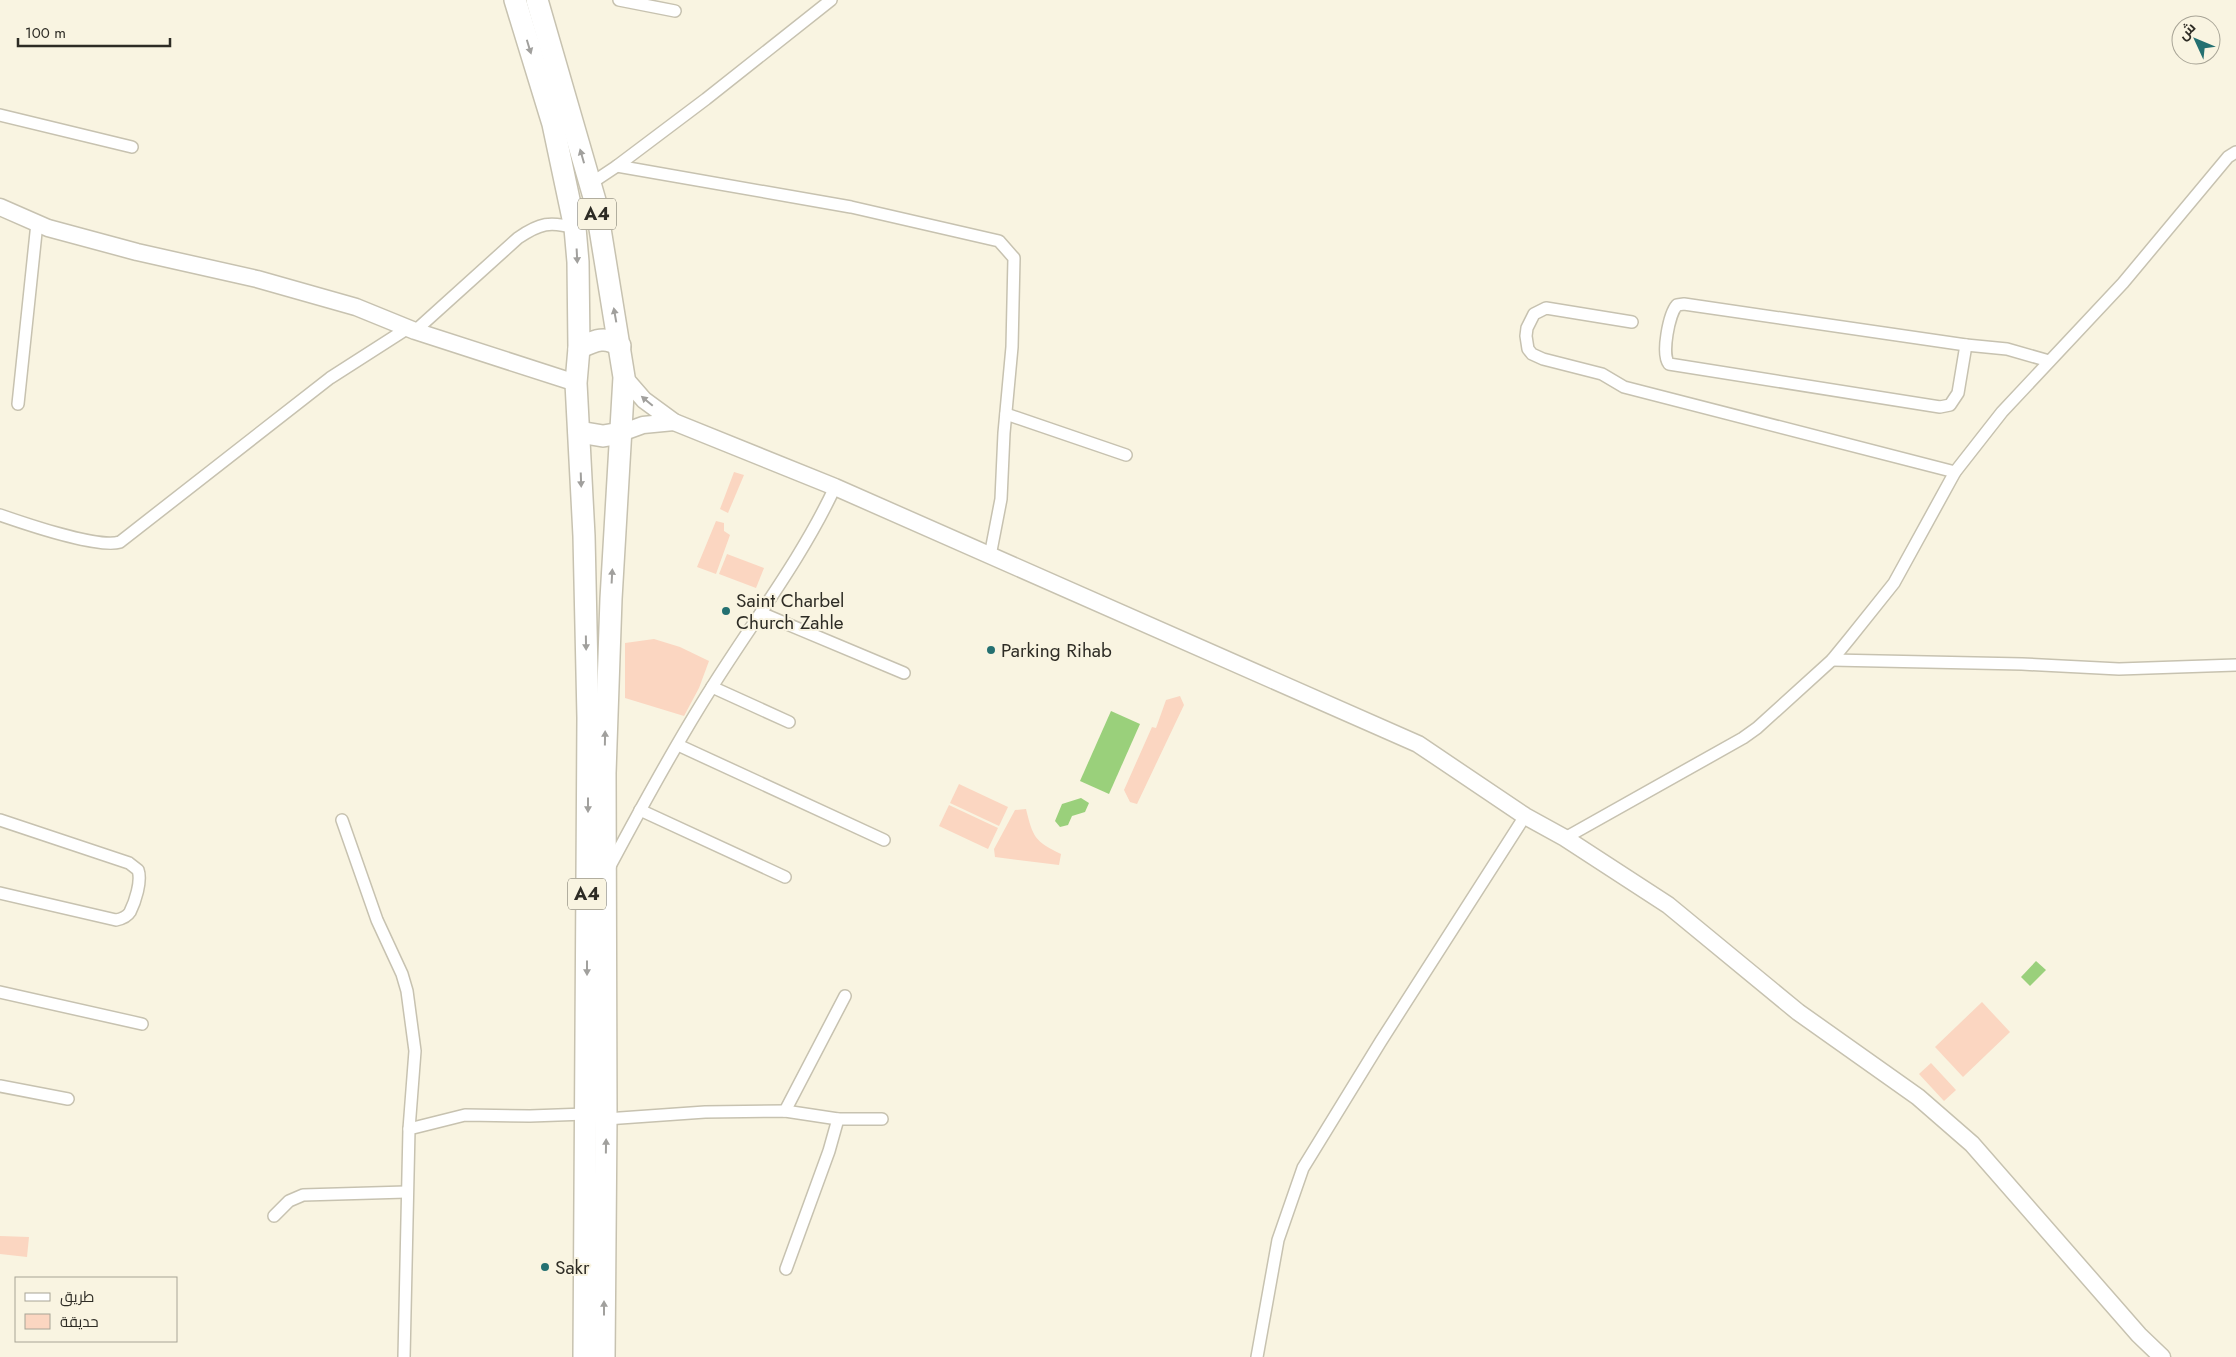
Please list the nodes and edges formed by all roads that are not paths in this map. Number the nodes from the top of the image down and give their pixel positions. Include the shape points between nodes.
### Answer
1 (515, 0) edge
2 (537, 0) edge
3 (619, 0) edge
4 (831, 0) edge
5 (675, 11) dead end
6 (0, 115) edge
7 (132, 147) dead end
8 (2236, 152) edge
9 (617, 166) junction
10 (590, 184) junction
11 (0, 207) edge
12 (37, 223) junction
13 (575, 228) junction
14 (1632, 322) dead end
15 (411, 330) junction
16 (1966, 345) junction
17 (620, 346) junction
18 (578, 348) junction
19 (2050, 361) junction
20 (624, 377) junction
21 (576, 382) junction
22 (18, 404) dead end
23 (1006, 414) junction
24 (674, 422) junction
25 (579, 432) junction
26 (621, 433) junction
27 (1126, 455) dead end
28 (1956, 472) junction
29 (835, 486) junction
30 (0, 515) edge
31 (990, 556) junction
32 (761, 613) junction
33 (1832, 660) junction
34 (2236, 665) edge
35 (904, 673) dead end
36 (712, 687) junction
37 (789, 722) dead end
38 (678, 745) junction
39 (640, 810) junction
40 (1525, 816) junction
41 (0, 820) edge
42 (342, 820) dead end
43 (1565, 838) junction
44 (884, 840) dead end
45 (606, 874) junction
46 (785, 877) dead end
47 (0, 892) edge
48 (0, 992) edge
49 (845, 996) dead end
50 (142, 1024) dead end
51 (0, 1086) edge
52 (68, 1099) dead end
53 (785, 1111) junction
54 (596, 1117) junction
55 (838, 1118) junction
56 (882, 1119) dead end
57 (409, 1129) junction
58 (406, 1192) junction
59 (274, 1216) dead end
60 (786, 1270) dead end
61 (404, 1357) edge
62 (584, 1357) edge
63 (604, 1357) edge
64 (1257, 1357) edge
65 (2162, 1357) edge

1 -> 13 highway, A4 via 553,124
10 -> 2 highway, A4
3 - 5 street
4 - 9 street
6 - 7 street
8 - 19 street via 2228,157 2123,283
9 - 10 street
9 - 23 street via 851,207 1000,241 1014,258 1012,347
17 -> 10 highway, A4
11 - 12 street
12 - 15 street via 137,252 299,290 356,307
12 - 22 street
13 - 15 street via 559,223 535,226
13 -> 18 highway, A4
14 - 28 street via 1546,308 1539,310 1530,320 1526,336 1528,349 1537,357 1602,374 1624,387
15 - 21 street
15 - 30 street via 330,378 120,542 88,541
16 - 16 street via 1684,304 1677,305 1671,315 1665,355 1668,364 1940,407 1950,405 1958,393
16 - 19 street via 2007,349
17 - 18 highway via 603,339
17 - 20 highway, A4
18 - 21 highway, A4
19 - 28 street via 2002,412
24 -> 20 street via 644,400
20 - 26 highway, A4
21 - 25 highway, A4
23 - 27 street
23 - 31 street via 1001,499
24 - 26 street via 643,425
24 - 29 street
25 - 26 highway via 603,436
25 -> 54 highway, A4
45 -> 26 highway, A4 via 606,728
28 - 33 street via 1894,584
29 - 31 street
29 - 32 street via 798,558
31 - 40 street via 1418,744
32 - 35 street
32 - 36 street
33 - 34 street via 2118,669
33 - 43 street via 1758,728
36 - 37 street
36 - 38 street
38 - 39 street
38 - 44 street
39 - 45 street
39 - 46 street
40 - 43 street
40 - 64 street via 1303,1168 1278,1240
41 - 47 street via 129,864 138,870 140,877 129,913 116,920
42 - 57 street via 377,920 407,991 415,1051
43 - 65 street via 1668,905 1798,1012 1918,1097 1972,1144 2139,1335
45 - 54 highway, A4
48 - 50 street
49 - 53 street
51 - 52 street
53 - 54 street
53 - 55 street
54 - 57 street via 465,1114
54 - 62 highway, A4
63 -> 54 highway, A4
55 - 56 street
55 - 60 street
57 - 58 street
58 - 59 street via 303,1195 289,1201
58 - 61 street

